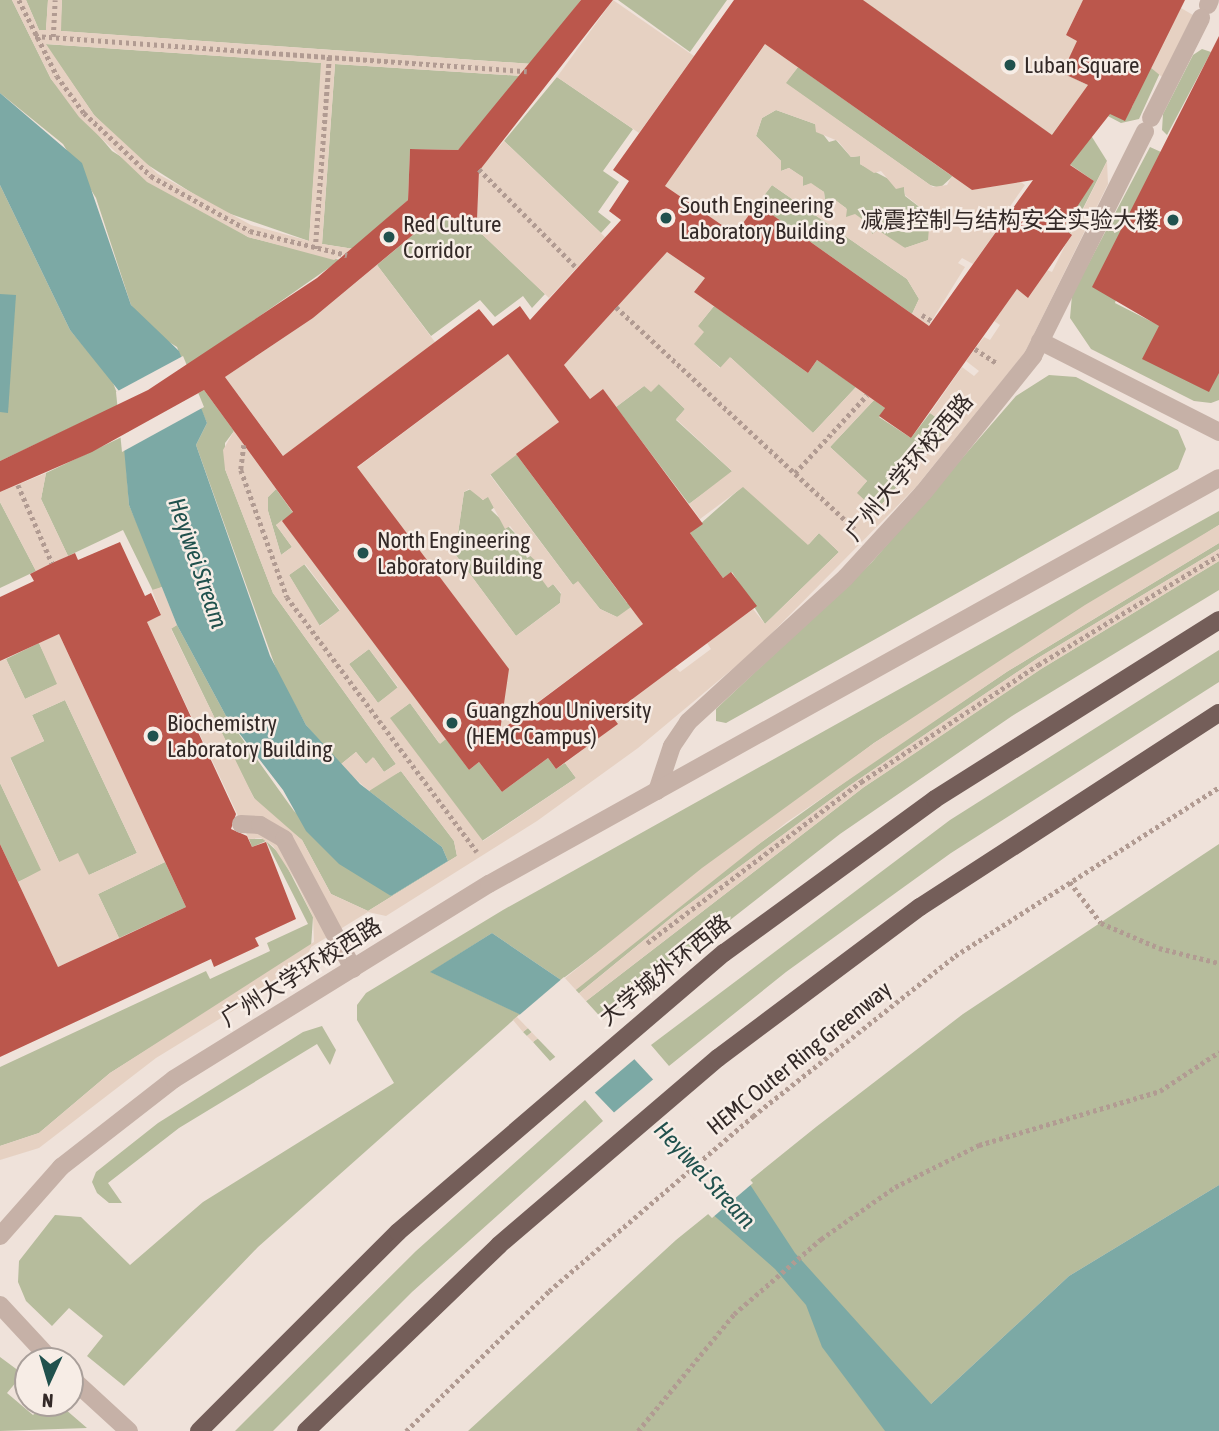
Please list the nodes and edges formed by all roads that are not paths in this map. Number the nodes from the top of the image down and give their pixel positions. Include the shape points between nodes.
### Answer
1 (1207, 8) edge
2 (1040, 341) junction
3 (1219, 432) edge
4 (1219, 478) edge
5 (1219, 620) edge
6 (1219, 713) edge
7 (657, 791) junction
8 (241, 824) dead end
9 (352, 969) junction
10 (0, 1236) edge
11 (0, 1305) edge
12 (39, 1347) edge
13 (84, 1390) edge
14 (130, 1431) edge
15 (200, 1431) edge
16 (306, 1431) edge

1 - 2 lane, 广州大学环校西路
2 - 3 lane
2 - 7 lane, 广州大学环校西路 via 953,457 874,547 803,619 688,722
4 - 7 lane, 广州大学环校西路
5 - 15 main road, 大学城外环西路 via 935,799 745,937 568,1082 398,1232
6 - 16 main road via 929,901 686,1084 428,1310
7 - 9 lane, 广州大学环校西路 via 489,884
8 - 9 lane via 260,825 284,839
9 - 10 lane, 广州大学环校西路 via 132,1108 61,1167
11 - 12 lane
13 - 14 lane

